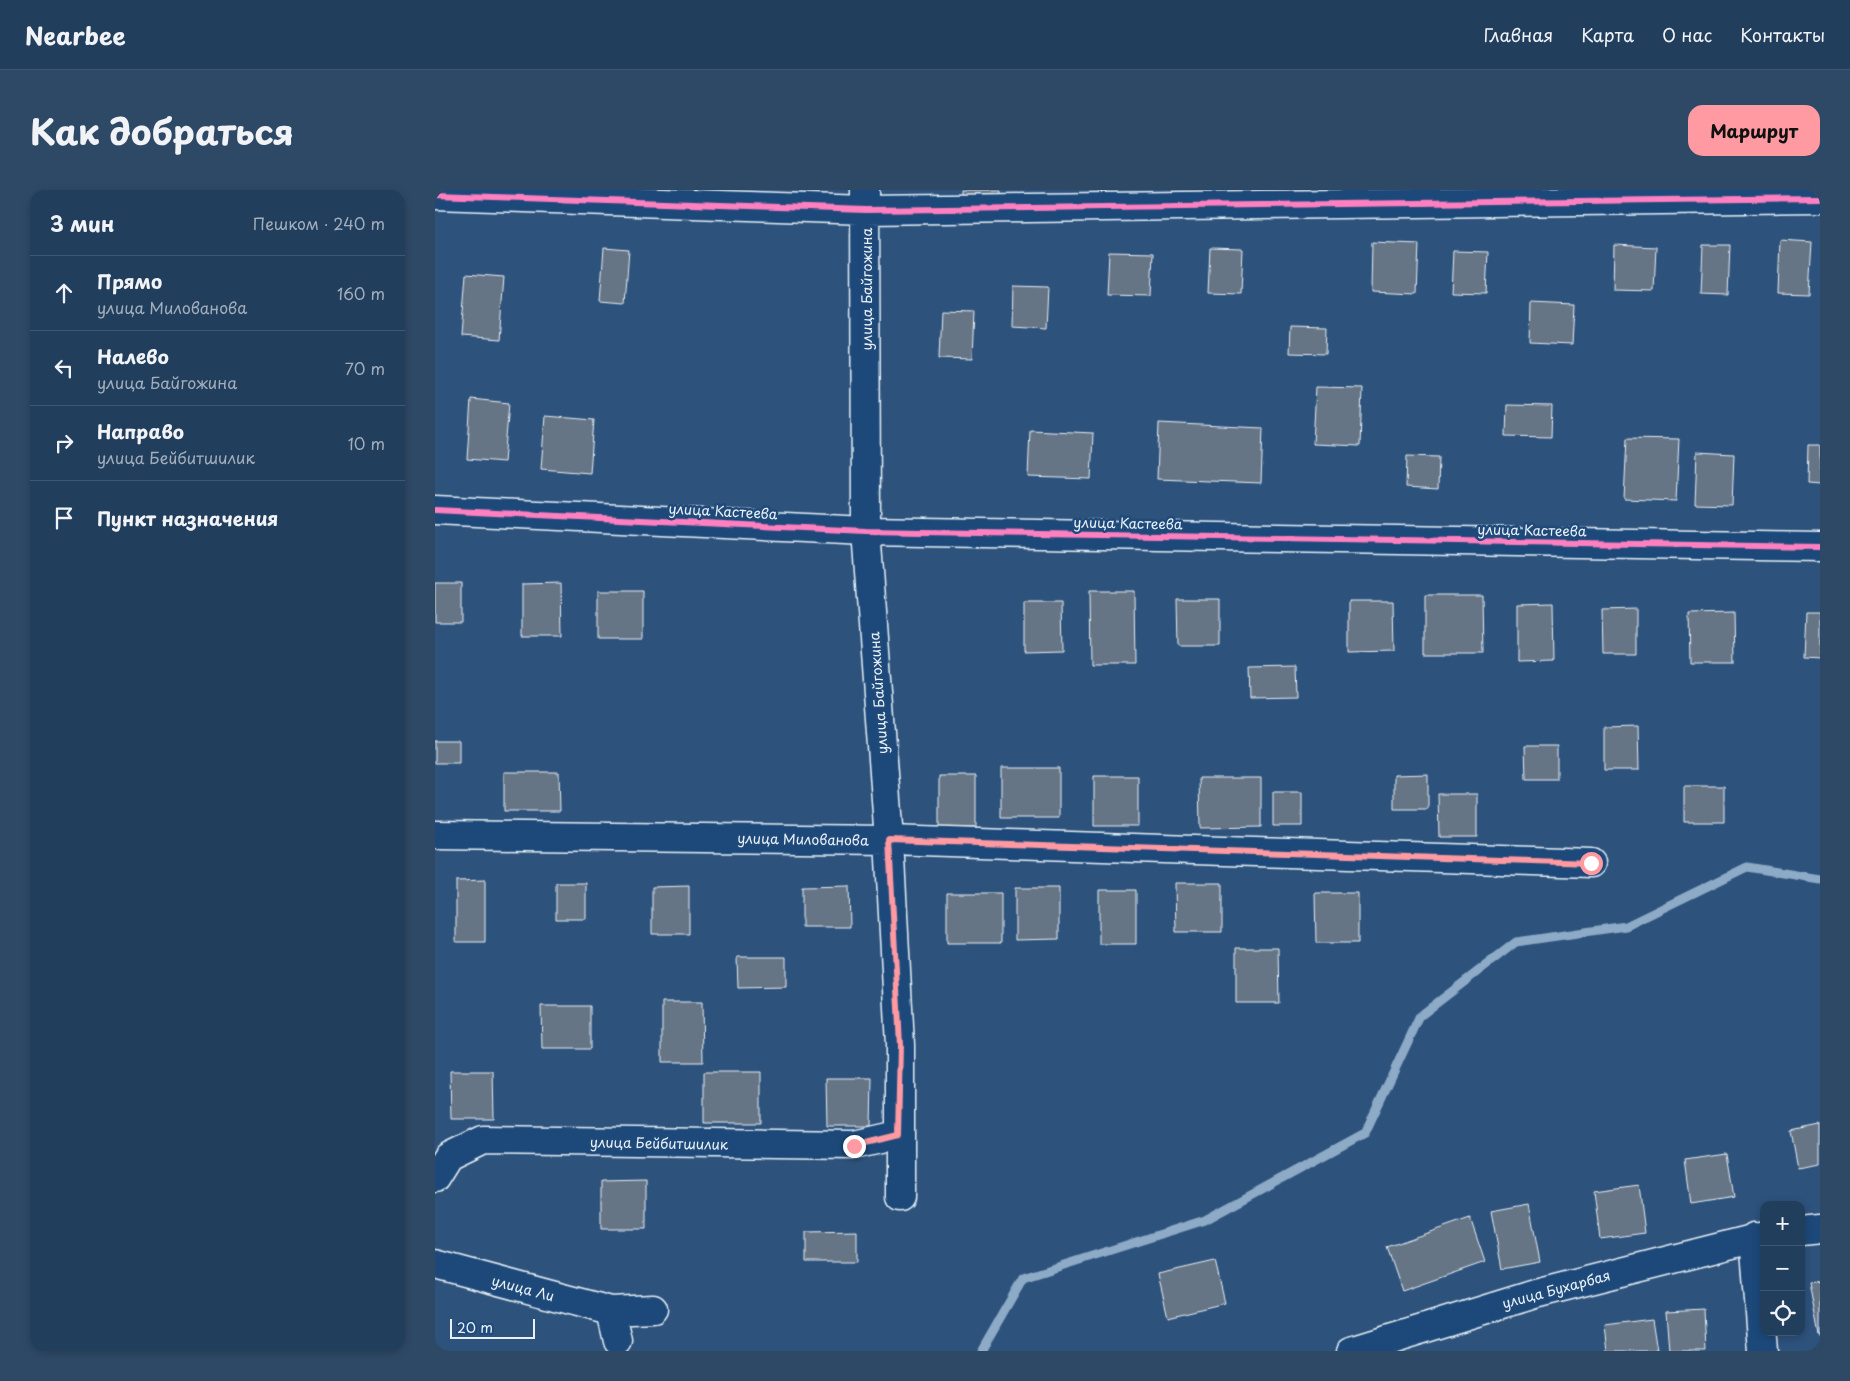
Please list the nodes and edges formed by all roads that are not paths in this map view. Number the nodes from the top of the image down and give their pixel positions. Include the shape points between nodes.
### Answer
1 (435, 196) edge
2 (1820, 198) edge
3 (865, 200) edge
4 (435, 510) edge
5 (866, 530) junction
6 (1820, 547) edge
7 (435, 835) edge
8 (889, 840) junction
9 (1591, 863) dead end
10 (898, 1135) junction
11 (435, 1178) edge
12 (900, 1197) dead end
13 (1820, 1229) edge
14 (1805, 1231) edge
15 (1759, 1236) edge
16 (435, 1264) edge
17 (653, 1309) dead end
18 (611, 1311) junction
19 (618, 1341) dead end
20 (1351, 1351) edge
21 (1763, 1351) edge

1 - 3 street
2 - 3 street
3 - 5 street, улица Байгожина
4 - 5 street, улица Кастеева
5 - 6 street, улица Кастеева
5 - 8 street, улица Байгожина
7 - 8 street, улица Милованова
8 - 9 street, улица Милованова
8 - 10 street, улица Байгожина via 900,1045
10 - 11 street, улица Бейбитшилик via 854,1146 483,1140 448,1157
10 - 12 street, улица Байгожина
13 - 14 street
15 - 20 street, улица Бухарбая via 1535,1294
15 - 21 street
16 - 18 street, улица Ли
17 - 18 street, улица Ли
18 - 19 street

